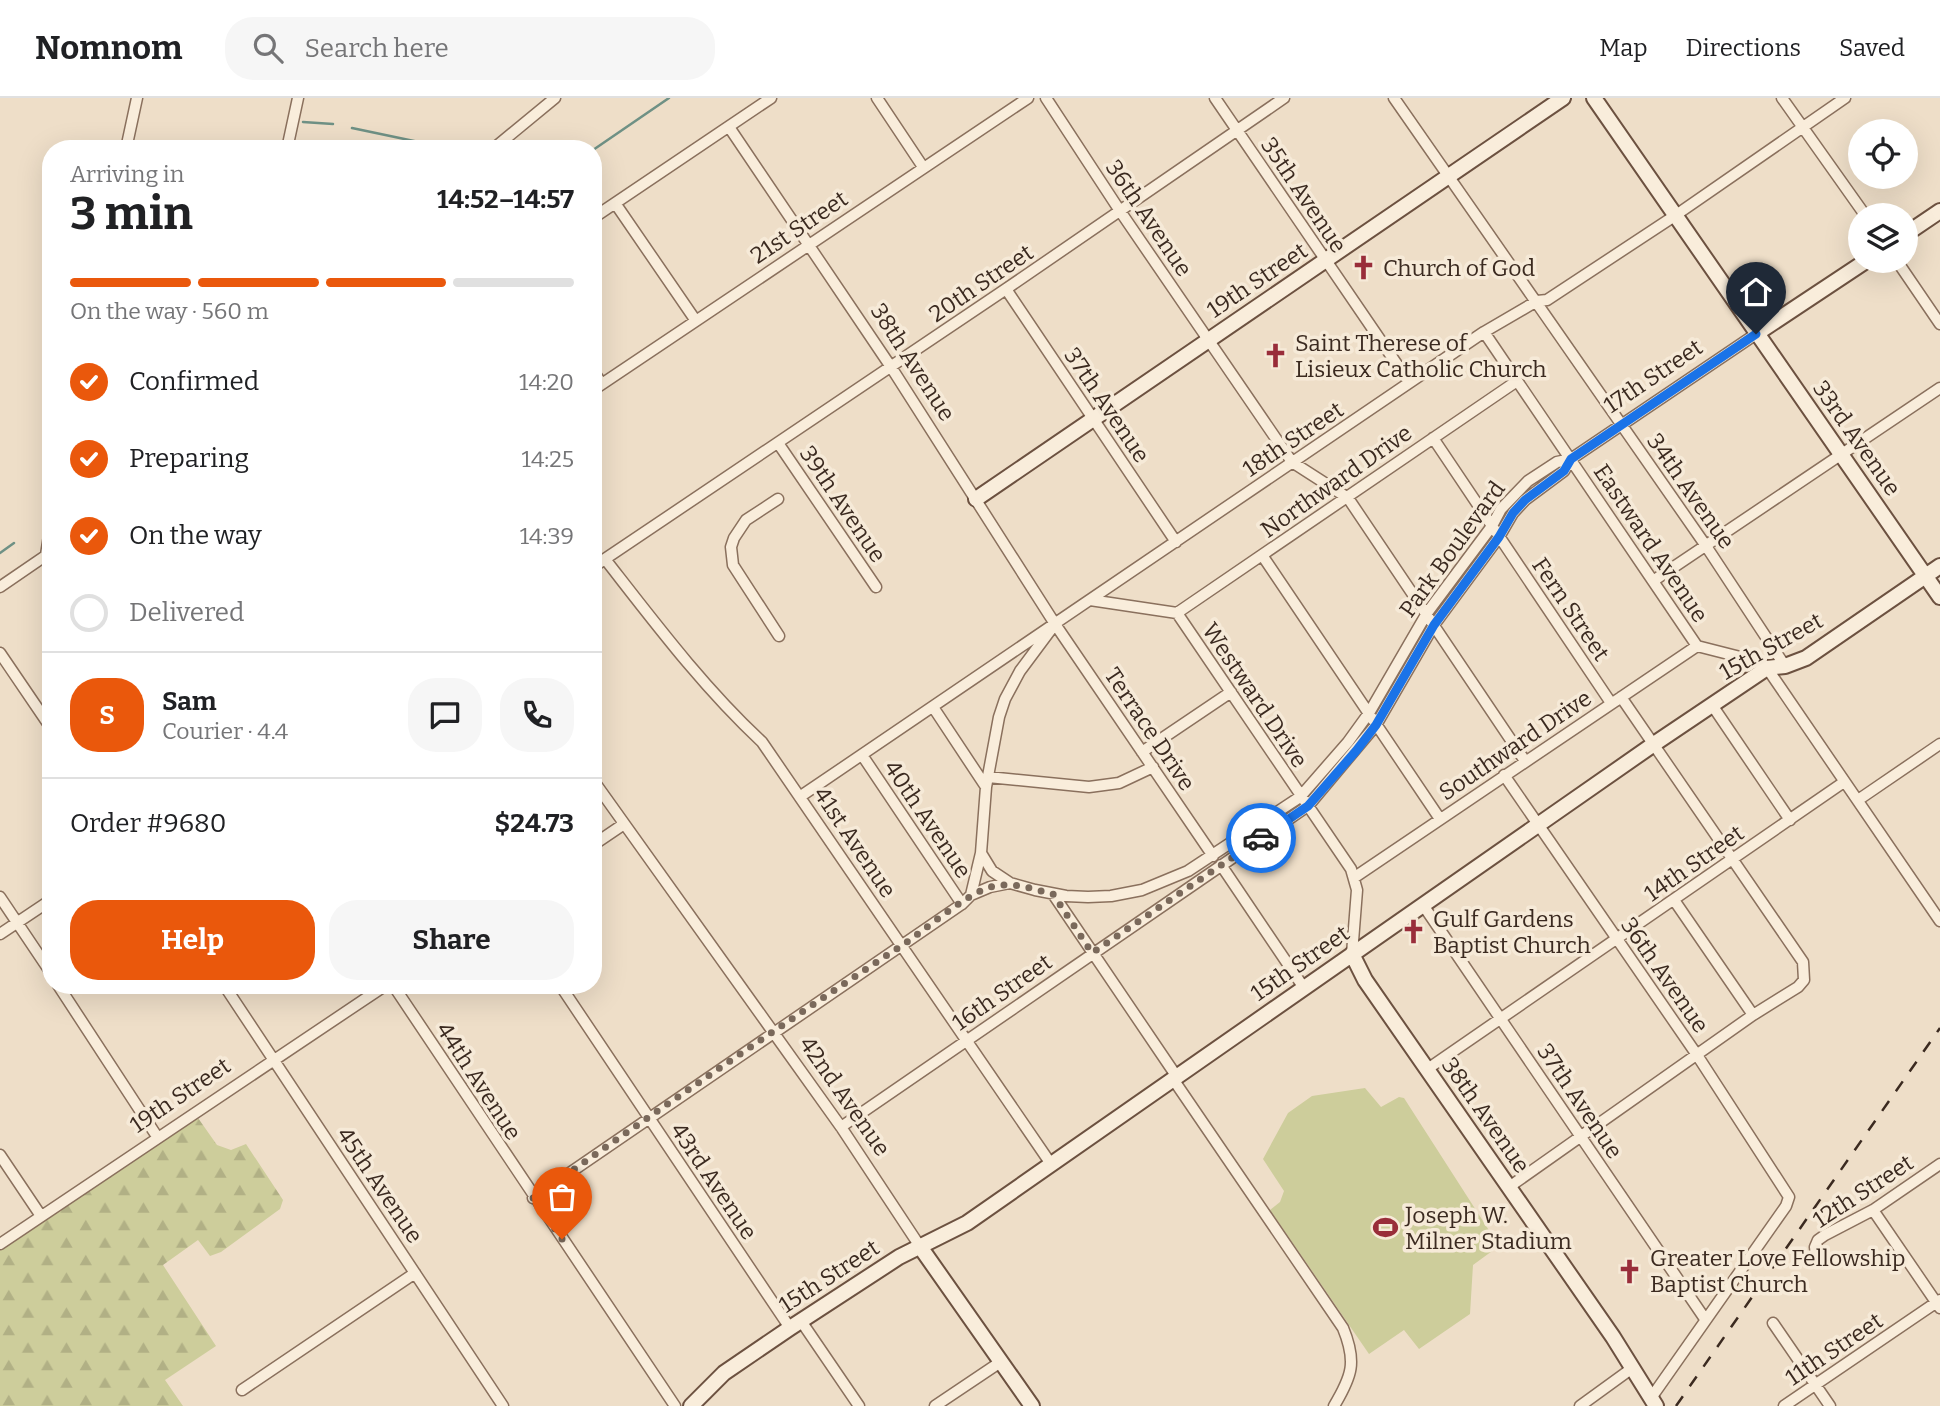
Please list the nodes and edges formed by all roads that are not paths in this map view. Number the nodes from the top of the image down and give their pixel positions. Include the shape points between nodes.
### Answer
1 (137, 98) edge
2 (298, 98) edge
3 (555, 98) edge
4 (771, 98) edge
5 (877, 98) edge
6 (1028, 98) edge
7 (1046, 98) edge
8 (1215, 98) edge
9 (1284, 98) edge
10 (1394, 98) edge
11 (1563, 98) edge
12 (1594, 98) edge
13 (1782, 98) edge
14 (1845, 98) edge
15 (729, 127) junction
16 (1803, 128) junction
17 (1237, 131) junction
18 (128, 140) edge
19 (289, 140) edge
20 (504, 140) edge
21 (923, 167) junction
22 (1449, 176) junction
23 (615, 203) junction
24 (1856, 203) edge
25 (1120, 211) junction
26 (1940, 211) edge
27 (602, 212) edge
28 (1676, 215) junction
29 (1918, 226) edge
30 (808, 244) junction
31 (1326, 261) junction
32 (1848, 273) edge
33 (1905, 273) edge
34 (1006, 289) junction
35 (1537, 301) junction
36 (696, 321) junction
37 (1940, 324) edge
38 (1484, 332) junction
39 (1756, 334) junction
40 (1209, 339) junction
41 (891, 367) junction
42 (1517, 381) junction
43 (1409, 382) junction
44 (602, 384) edge
45 (1940, 388) edge
46 (1093, 419) junction
47 (1622, 425) junction
48 (1433, 438) junction
49 (778, 443) junction
50 (1841, 456) junction
51 (1571, 459) junction
52 (1292, 462) junction
53 (1348, 498) junction
54 (778, 499) dead end
55 (976, 499) junction
56 (1492, 526) junction
57 (1499, 537) junction
58 (1176, 542) junction
59 (1706, 546) junction
60 (1262, 555) junction
61 (42, 558) edge
62 (605, 559) junction
63 (602, 561) edge
64 (1940, 566) edge
65 (1926, 576) junction
66 (1653, 581) junction
67 (0, 587) edge
68 (876, 587) dead end
69 (1940, 597) edge
70 (1090, 600) junction
71 (1177, 613) junction
72 (1427, 613) junction
73 (1055, 624) junction
74 (1434, 625) junction
75 (779, 636) dead end
76 (1698, 646) junction
77 (0, 653) edge
78 (1785, 666) junction
79 (1767, 668) junction
80 (1231, 692) junction
81 (1621, 696) junction
82 (1611, 703) junction
83 (1712, 705) junction
84 (933, 707) junction
85 (1369, 713) junction
86 (42, 714) edge
87 (1376, 725) junction
88 (1654, 744) junction
89 (1940, 744) edge
90 (1142, 752) junction
91 (862, 755) junction
92 (1525, 761) junction
93 (1153, 767) junction
94 (1504, 775) junction
95 (987, 782) junction
96 (1844, 782) junction
97 (602, 793) edge
98 (802, 796) junction
99 (1300, 797) junction
100 (1858, 800) junction
101 (1308, 806) junction
102 (1440, 818) junction
103 (1790, 820) junction
104 (624, 824) junction
105 (1538, 824) junction
106 (602, 839) edge
107 (981, 853) junction
108 (1213, 856) junction
109 (1731, 860) junction
110 (1221, 866) junction
111 (1355, 877) junction
112 (1010, 883) junction
113 (1053, 894) junction
114 (971, 895) junction
115 (0, 897) edge
116 (1172, 899) junction
117 (1674, 900) junction
118 (962, 904) junction
119 (1423, 905) junction
120 (42, 906) edge
121 (1940, 921) edge
122 (17, 922) junction
123 (0, 934) edge
124 (1617, 939) junction
125 (902, 946) junction
126 (1092, 953) junction
127 (1352, 954) junction
128 (42, 960) edge
129 (1304, 988) junction
130 (64, 994) edge
131 (230, 994) edge
132 (373, 994) edge
133 (399, 994) edge
134 (566, 994) edge
135 (1753, 1015) junction
136 (1501, 1019) junction
137 (773, 1032) junction
138 (967, 1039) junction
139 (1697, 1055) junction
140 (274, 1060) junction
141 (1426, 1070) junction
142 (1175, 1078) junction
143 (648, 1117) junction
144 (841, 1127) junction
145 (1581, 1137) junction
146 (158, 1138) junction
147 (0, 1155) edge
148 (1051, 1164) junction
149 (1940, 1164) edge
150 (1509, 1187) junction
151 (533, 1198) junction
152 (1874, 1210) junction
153 (41, 1216) junction
154 (0, 1244) edge
155 (922, 1248) junction
156 (1816, 1256) dead end
157 (415, 1273) junction
158 (1939, 1304) edge
159 (1705, 1319) junction
160 (1773, 1323) dead end
161 (796, 1325) junction
162 (1002, 1361) junction
163 (1632, 1369) junction
164 (1815, 1385) junction
165 (242, 1390) dead end
166 (1651, 1403) edge
167 (503, 1406) edge
168 (675, 1406) edge
169 (691, 1406) edge
170 (859, 1406) edge
171 (935, 1406) edge
172 (1032, 1406) edge
173 (1334, 1406) edge
174 (1580, 1406) edge
175 (1784, 1406) edge
176 (1830, 1406) edge

1 - 18 street
2 - 19 street
3 - 20 street
4 - 15 street
5 - 21 street
6 - 21 street, 21st Street
7 - 25 street, 36th Avenue
8 - 17 street, 35th Avenue
9 - 17 street, 20th Street
10 - 22 street, 34th Avenue
11 - 22 street, 19th Street
12 - 28 street, 33rd Avenue
13 - 16 street
14 - 16 street, 18th Street
15 - 23 street
15 - 30 street, 38th Avenue
16 - 24 street
16 - 28 street, 18th Street
17 - 25 street, 20th Street
17 - 31 street, 35th Avenue
21 - 30 street, 21st Street
22 - 31 street, 19th Street
22 - 35 street, 34th Avenue
23 - 27 street
23 - 36 street
25 - 34 street, 20th Street
25 - 40 street, 36th Avenue
26 - 29 street
28 - 35 street, 18th Street via 1547,300
28 - 39 street, 33rd Avenue
30 - 36 street, 21st Street
30 - 41 street, 38th Avenue
31 - 40 street, 19th Street
31 - 43 street, 35th Avenue
32 - 39 street, 17th Street
33 - 37 street
34 - 41 street, 20th Street
34 - 46 street, 37th Avenue
35 - 38 street, 18th Street
35 - 47 street, 34th Avenue
36 - 44 street, 21st Street
38 - 42 street, Eastward Avenue
38 - 43 street, 18th Street
39 - 47 street, 17th Street
39 - 50 street, 33rd Avenue
40 - 46 street, 19th Street
40 - 52 street, 36th Avenue
41 - 49 street, 20th Street
41 - 55 street, 38th Avenue
42 - 48 street, Northward Drive
42 - 51 street, Eastward Avenue
43 - 52 street, 18th Street
45 - 50 street
46 - 55 street, 19th Street
46 - 58 street, 37th Avenue
47 - 51 street, 17th Street
47 - 59 street, 34th Avenue
48 - 53 street, Northward Drive
48 - 56 street
49 - 62 street, 20th Street
49 - 68 street, 39th Avenue
50 - 59 street
50 - 65 street, 33rd Avenue
51 - 56 street, Park Boulevard via 1557,462 1519,488
51 - 57 street, Park Boulevard via 1564,471 1518,507
51 - 66 street, Eastward Avenue
52 - 53 street
52 - 58 street, 18th Street
53 - 60 street, Northward Drive
53 - 72 street
54 - 75 street via 746,520 731,547 733,565
55 - 73 street, 38th Avenue
56 - 57 street, Fern Street
56 - 72 street, Park Boulevard
57 - 74 street, Park Boulevard
57 - 82 street, Fern Street
58 - 70 street, 18th Street
59 - 66 street
59 - 78 street, 34th Avenue
60 - 71 street, Northward Drive
60 - 85 street
61 - 67 street
62 - 63 street, 20th Street
62 - 98 street, 41st Avenue via 710,690 762,742
64 - 65 street, 15th Street
65 - 69 street, 33rd Avenue
65 - 78 street, 15th Street via 1805,658
66 - 76 street, Eastward Avenue
70 - 71 street, Westward Drive
70 - 73 street, 18th Street
71 - 80 street, Westward Drive
72 - 74 street
72 - 85 street, Park Boulevard
73 - 84 street, 18th Street
73 - 90 street, Terrace Drive
73 - 95 street via 1005,699
74 - 87 street, Park Boulevard
74 - 92 street
76 - 79 street, Eastward Avenue
76 - 81 street, Southward Drive
77 - 86 street
78 - 79 street, 15th Street
79 - 83 street, 15th Street
79 - 96 street
80 - 90 street
80 - 99 street, Westward Drive
81 - 82 street, Southward Drive
81 - 88 street
82 - 92 street, Southward Drive
83 - 88 street, 15th Street
83 - 103 street
84 - 91 street, 18th Street
84 - 95 street
85 - 87 street
85 - 99 street, Park Boulevard
87 - 101 street, Park Boulevard
87 - 102 street
88 - 105 street, 15th Street
88 - 109 street
89 - 100 street
90 - 93 street, Terrace Drive
91 - 98 street, 18th Street
91 - 118 street, 40th Avenue
92 - 94 street, Southward Drive
93 - 95 street via 1119,783 1089,787
93 - 108 street, Terrace Drive
94 - 102 street, Southward Drive
94 - 105 street, 36th Avenue
95 - 107 street
96 - 100 street
96 - 103 street, 14th Street
97 - 104 street, 42nd Avenue
98 - 125 street, 41st Avenue
99 - 101 street, Westward Drive
99 - 108 street, Park Boulevard
100 - 121 street
101 - 110 street, Park Boulevard
101 - 111 street, Westward Drive
102 - 111 street, Southward Drive
103 - 109 street, 14th Street
104 - 106 street
104 - 137 street, 42nd Avenue
105 - 119 street, 15th Street
105 - 124 street, 36th Avenue
107 - 112 street, Park Boulevard via 992,871
107 - 114 street
108 - 113 street, Park Boulevard via 1188,872 1134,892 1088,897
108 - 116 street
109 - 117 street, 14th Street
109 - 135 street via 1803,961 1804,980 1798,987
110 - 116 street, 16th Street
110 - 129 street
111 - 127 street
112 - 113 street, Park Boulevard
112 - 114 street
113 - 126 street
114 - 118 street
115 - 122 street
116 - 126 street, 16th Street
117 - 124 street, 14th Street
117 - 135 street
118 - 125 street
119 - 127 street, 15th Street
119 - 136 street, 37th Avenue
120 - 122 street
122 - 123 street
122 - 128 street
124 - 136 street, 14th Street
124 - 139 street, 36th Avenue
125 - 137 street
125 - 138 street, 41st Avenue
126 - 138 street, 16th Street
126 - 142 street
127 - 129 street, 15th Street
127 - 141 street, 38th Avenue via 1364,980
129 - 142 street, 15th Street
130 - 146 street
131 - 140 street, 45th Avenue
132 - 140 street, 19th Street
133 - 151 street, 44th Avenue
134 - 143 street, 43rd Avenue
135 - 139 street
136 - 141 street, 14th Street
136 - 145 street, 37th Avenue
137 - 143 street
137 - 144 street, 42nd Avenue
138 - 144 street, 16th Street
138 - 148 street, 41st Avenue
139 - 145 street
139 - 159 street, 36th Avenue via 1789,1200
140 - 146 street, 19th Street
140 - 157 street, 45th Avenue
141 - 150 street, 38th Avenue
142 - 148 street, 15th Street
142 - 173 street via 1343,1328 1351,1373
143 - 151 street
143 - 161 street, 43rd Avenue
144 - 155 street, 42nd Avenue
145 - 150 street
145 - 159 street, 37th Avenue
146 - 153 street, 19th Street
147 - 153 street
148 - 155 street, 15th Street via 967,1223
149 - 152 street, 12th Street
150 - 163 street, 38th Avenue
151 - 168 street, 44th Avenue
152 - 156 street, 12th Street via 1818,1240
152 - 158 street
153 - 154 street, 19th Street
155 - 161 street, 15th Street via 899,1257
155 - 162 street, 42nd Avenue
157 - 165 street
157 - 167 street, 45th Avenue
158 - 164 street, 11th Street
159 - 166 street
160 - 164 street
161 - 169 street, 15th Street via 724,1373
161 - 170 street, 43rd Avenue
162 - 171 street
162 - 172 street, 42nd Avenue
163 - 166 street, 38th Avenue
163 - 174 street
164 - 175 street, 11th Street
164 - 176 street

